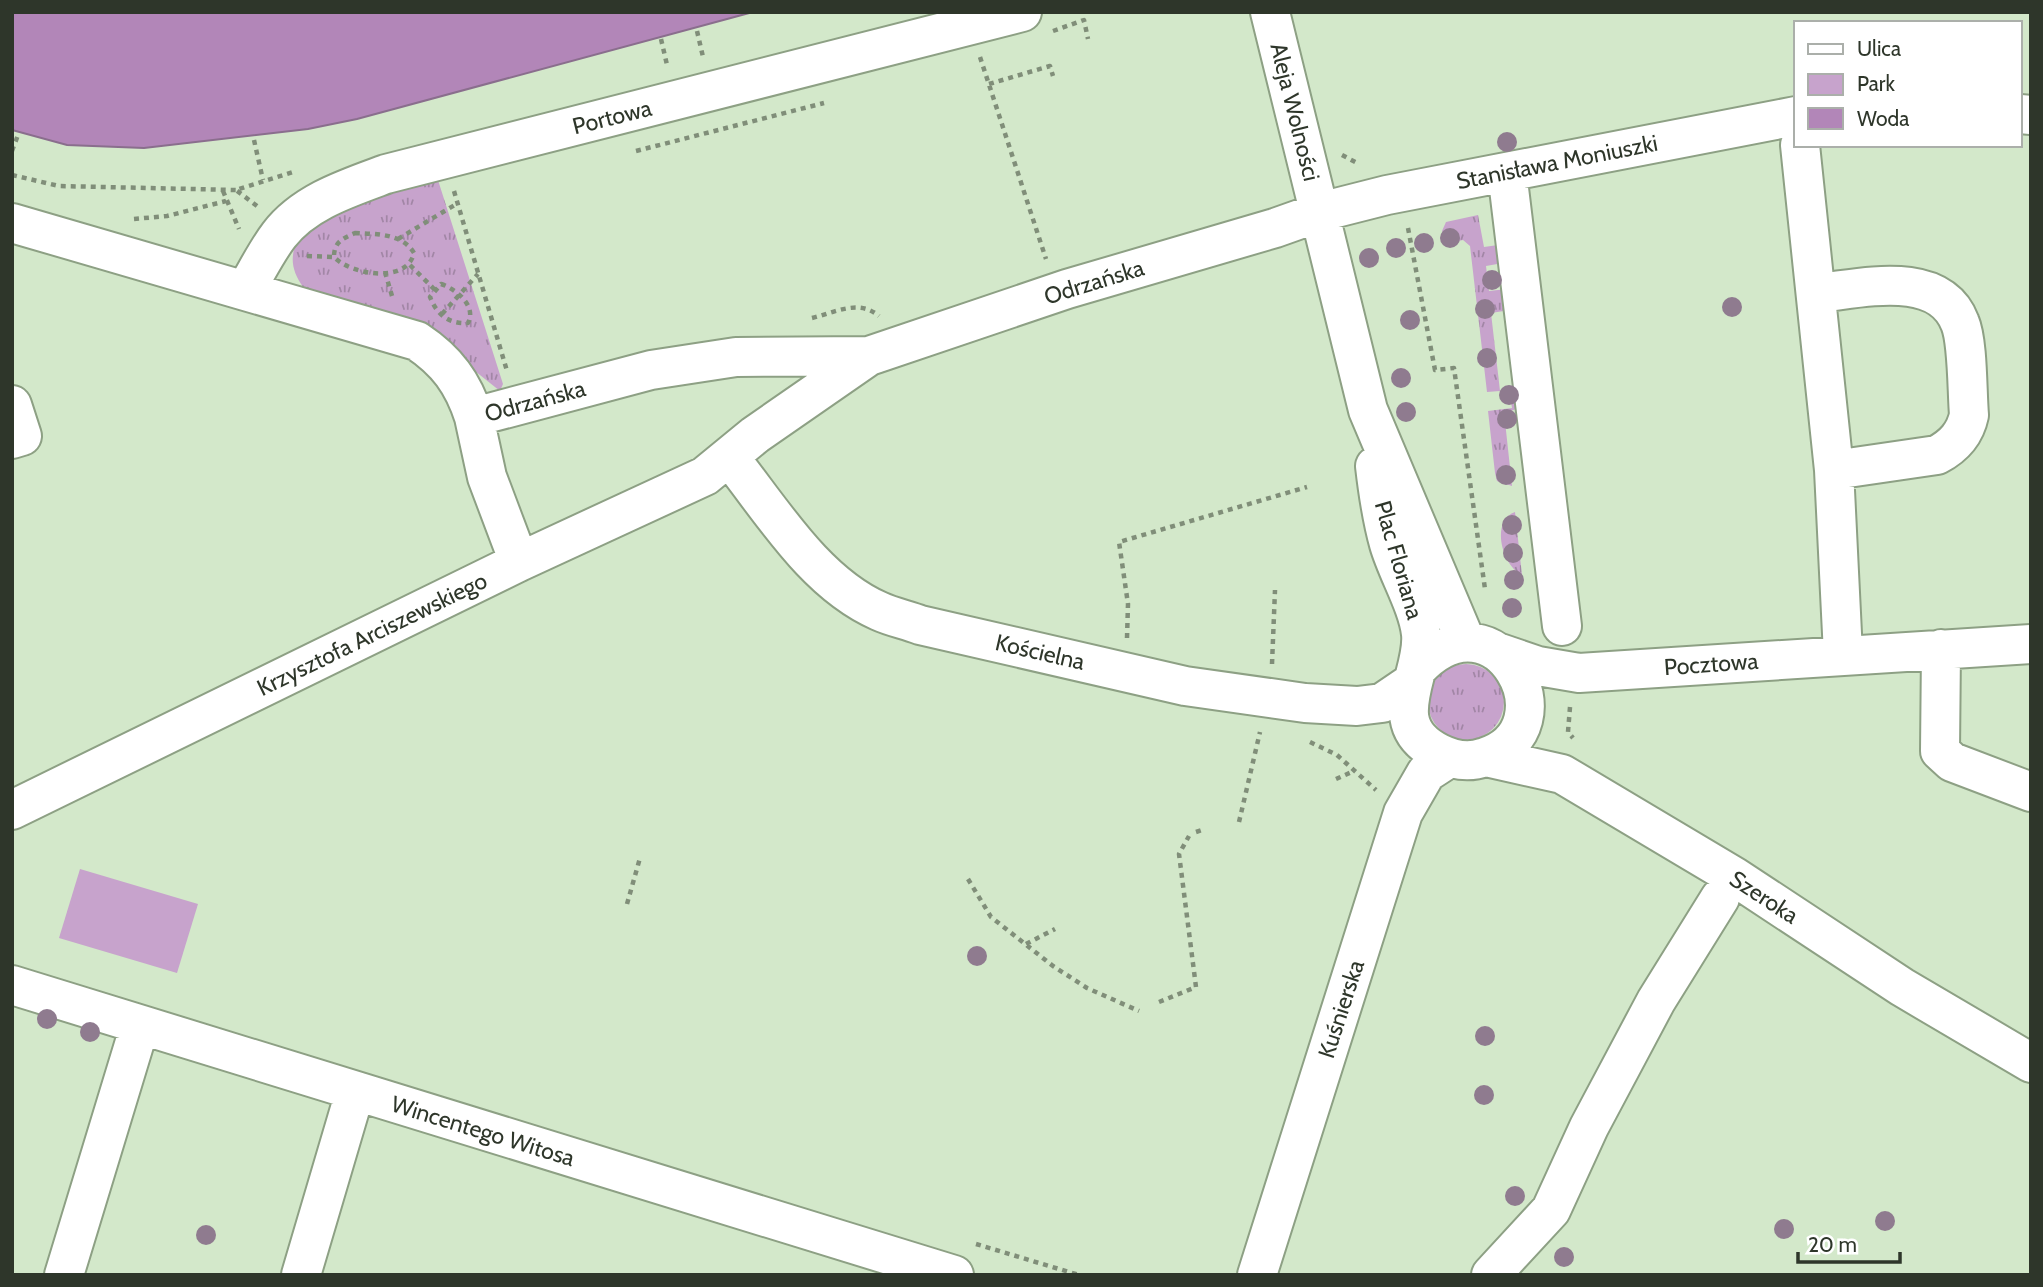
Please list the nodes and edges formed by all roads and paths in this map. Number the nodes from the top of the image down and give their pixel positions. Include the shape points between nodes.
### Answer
1 (1270, 12) edge
2 (1033, 23) edge
3 (696, 31) dead end
4 (661, 39) dead end
5 (1088, 39) dead end
6 (993, 52) dead end
7 (979, 57) junction
8 (968, 60) dead end
9 (705, 66) dead end
10 (670, 75) dead end
11 (1053, 76) dead end
12 (989, 84) junction
13 (836, 100) dead end
14 (1794, 116) edge
15 (18, 135) dead end
16 (254, 140) dead end
17 (1333, 144) dead end
18 (1800, 147) edge
19 (12, 151) edge
20 (633, 152) dead end
21 (1370, 164) dead end
22 (1507, 172) junction
23 (12, 176) edge
24 (263, 180) dead end
25 (467, 187) dead end
26 (236, 190) dead end
27 (458, 203) junction
28 (1320, 212) junction
29 (12, 223) edge
30 (1407, 223) dead end
31 (397, 239) junction
32 (1046, 260) dead end
33 (410, 265) junction
34 (479, 273) junction
35 (434, 289) junction
36 (245, 291) junction
37 (1816, 293) junction
38 (459, 295) junction
39 (798, 321) dead end
40 (887, 321) dead end
41 (429, 328) junction
42 (869, 356) junction
43 (12, 405) edge
44 (518, 405) junction
45 (1368, 410) junction
46 (474, 417) junction
47 (12, 439) edge
48 (730, 458) junction
49 (1834, 470) junction
50 (1307, 487) dead end
51 (519, 562) junction
52 (1275, 590) dead end
53 (1486, 594) dead end
54 (1562, 625) dead end
55 (2031, 644) edge
56 (1483, 648) junction
57 (1941, 649) junction
58 (1126, 650) dead end
59 (1843, 654) junction
60 (1272, 671) dead end
61 (1414, 676) junction
62 (1576, 686) junction
63 (1523, 719) junction
64 (1249, 725) dead end
65 (1307, 740) dead end
66 (1579, 746) dead end
67 (1468, 758) junction
68 (1354, 771) junction
69 (1336, 779) dead end
70 (2031, 792) edge
71 (1380, 794) dead end
72 (12, 810) edge
73 (1239, 822) dead end
74 (1205, 829) dead end
75 (1196, 832) dead end
76 (1189, 836) dead end
77 (640, 858) dead end
78 (968, 879) dead end
79 (1720, 898) dead end
80 (627, 904) dead end
81 (1055, 929) dead end
82 (1026, 944) junction
83 (12, 985) edge
84 (1159, 1002) dead end
85 (1139, 1011) dead end
86 (140, 1025) junction
87 (2031, 1063) edge
88 (355, 1092) junction
89 (64, 1275) edge
90 (301, 1275) edge
91 (954, 1275) edge
92 (1257, 1275) edge
93 (1491, 1275) edge

1 - 28 street, Aleja Wolności
2 - 5 path via 1084,20
2 - 36 street, Portowa via 386,174 339,191 299,215 279,235
3 - 9 path
4 - 10 path
6 - 7 path
7 - 8 path
7 - 12 path
11 - 12 path via 1050,66
12 - 32 path
13 - 20 path
14 - 22 street, Stanisława Moniuszki
15 - 19 path
16 - 24 path
17 - 21 path via 1352,161
18 - 37 street
22 - 28 street, Stanisława Moniuszki
22 - 54 street
23 - 26 path via 59,186
25 - 27 path via 454,190
27 - 31 path
27 - 34 path
28 - 42 street, Odrzańska via 1067,289
28 - 45 street, Plac Floriana
29 - 36 street, Odrzańska
30 - 53 path via 1435,370 1454,368
31 - 33 path via 414,253
31 - 33 path via 355,233 340,239 334,257 355,272 392,272
33 - 35 path
34 - 38 path
34 - 44 path
35 - 38 path via 441,284
35 - 41 path
36 - 41 street, Odrzańska
37 - 49 street
37 - 49 street via 1918,287 1949,305 1961,323 1969,415 1967,426 1950,448 1937,455
38 - 41 path
38 - 41 path via 470,311 468,323
39 - 40 path via 856,306 867,306
41 - 46 street, Odrzańska via 465,389
42 - 44 street, Odrzańska via 736,357 651,370
42 - 48 street, Odrzańska via 755,435
43 - 47 street via 22,436
44 - 46 street, Odrzańska
45 - 56 street, Plac Floriana
45 - 61 street, Plac Floriana via 1389,544 1421,634
46 - 51 street via 487,477
48 - 51 street, Krzysztofa Arciszewskiego via 705,476
48 - 61 street, Kościelna via 800,547 837,584 878,611 920,625 1185,685 1305,703 1382,703
49 - 59 street
50 - 58 path via 1119,542 1128,604
51 - 72 street, Krzysztofa Arciszewskiego
52 - 60 path
55 - 57 street, Pocztowa
56 - 61 street via 1447,645 1431,654
56 - 62 street, Pocztowa via 1538,666
56 - 63 street via 1514,666 1526,700
57 - 59 street, Pocztowa
57 - 70 street via 1940,751 1952,762
59 - 62 street, Pocztowa
61 - 67 street via 1407,702 1419,737 1433,750
62 - 63 street via 1552,690
62 - 66 path via 1567,712 1567,732
63 - 67 street via 1508,742
64 - 73 path via 1261,728
65 - 68 path via 1337,755
67 - 87 street, Szeroka via 1562,774
67 - 92 street, Kuśnierska via 1426,773 1403,813
68 - 69 path
68 - 71 path
74 - 75 path
76 - 84 path via 1180,854 1196,987
77 - 80 path
78 - 82 path via 991,916
79 - 93 street via 1656,1001 1589,1127 1552,1210
81 - 82 path
82 - 85 path via 1087,988
83 - 86 street, Wincentego Witosa
86 - 88 street, Wincentego Witosa
86 - 89 street
88 - 90 street
88 - 91 street, Wincentego Witosa

